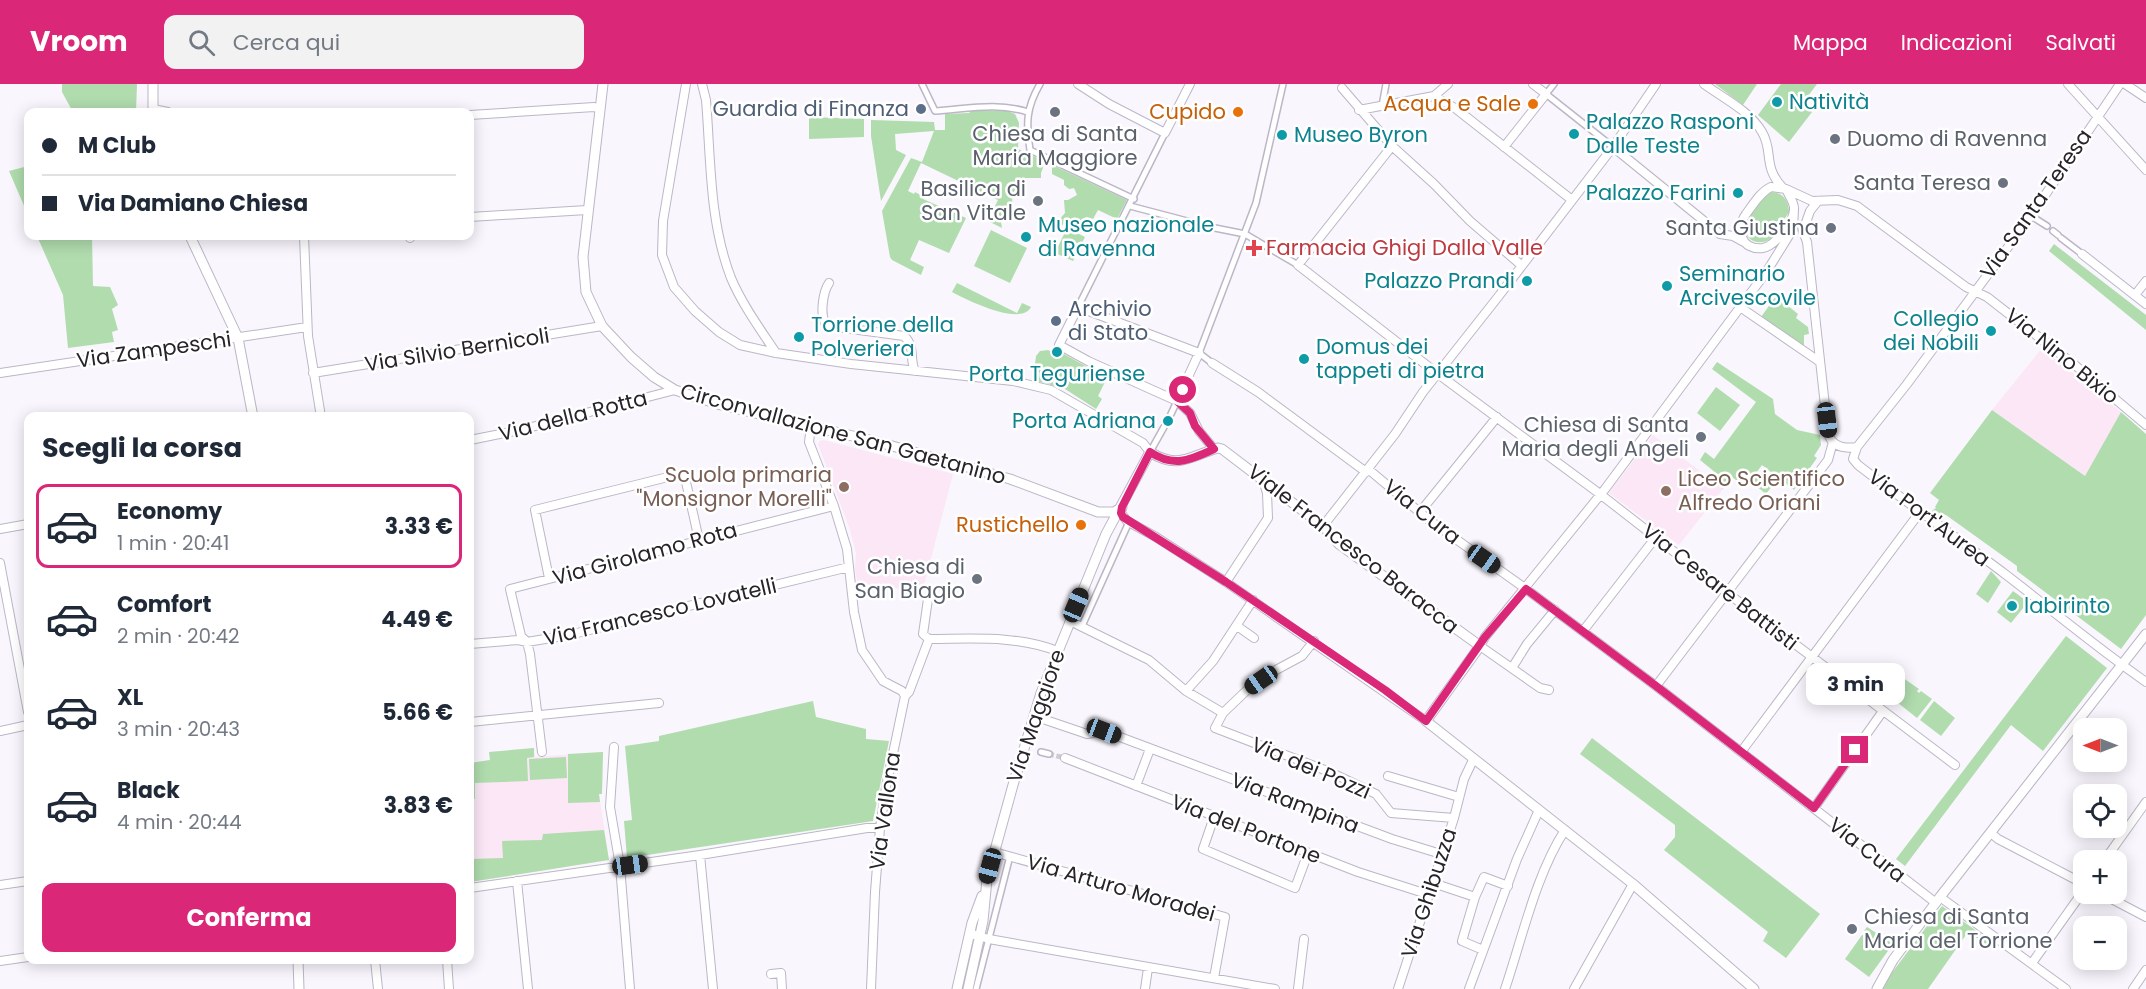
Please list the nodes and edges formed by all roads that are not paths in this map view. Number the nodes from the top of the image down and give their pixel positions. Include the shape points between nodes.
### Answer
1 (153, 84) edge
2 (603, 84) edge
3 (686, 84) edge
4 (702, 84) edge
5 (922, 84) edge
6 (1040, 84) edge
7 (1078, 84) edge
8 (1190, 84) edge
9 (1283, 84) edge
10 (1386, 84) edge
11 (1448, 84) edge
12 (1533, 84) edge
13 (1554, 84) edge
14 (1656, 84) edge
15 (1704, 84) edge
16 (2068, 84) edge
17 (2120, 84) edge
18 (2125, 84) edge
19 (1340, 86) edge
20 (1546, 94) junction
21 (1434, 96) junction
22 (2146, 98) edge
23 (1382, 106) junction
24 (153, 108) edge
25 (600, 109) junction
26 (1359, 110) junction
27 (1028, 112) junction
28 (474, 115) edge
29 (2097, 117) junction
30 (1165, 133) junction
31 (1392, 146) junction
32 (1504, 147) junction
33 (1612, 147) junction
34 (2146, 170) edge
35 (1784, 189) junction
36 (1134, 199) junction
37 (1572, 200) junction
38 (1818, 201) junction
39 (1130, 206) junction
40 (1794, 209) junction
41 (587, 210) junction
42 (2031, 216) junction
43 (474, 217) edge
44 (2047, 226) dead end
45 (1793, 229) junction
46 (1803, 231) junction
47 (1782, 232) junction
48 (1245, 234) junction
49 (2058, 235) dead end
50 (192, 240) edge
51 (304, 240) edge
52 (1744, 243) junction
53 (2082, 254) joint
54 (1298, 265) junction
55 (1521, 265) junction
56 (2146, 280) edge
57 (829, 283) dead end
58 (1975, 290) junction
59 (2135, 295) junction
60 (2146, 304) edge
61 (1078, 307) junction
62 (1740, 307) junction
63 (602, 326) junction
64 (308, 327) junction
65 (238, 338) junction
66 (776, 353) junction
67 (1200, 353) junction
68 (1820, 362) junction
69 (1212, 363) joint
70 (915, 371) junction
71 (0, 373) edge
72 (313, 373) junction
73 (1438, 373) junction
74 (675, 390) junction
75 (1177, 401) junction
76 (252, 412) edge
77 (320, 412) edge
78 (1171, 414) tunnel mouth
79 (1497, 417) junction
80 (2146, 424) edge
81 (811, 426) junction
82 (1164, 427) tunnel mouth
83 (474, 439) edge
84 (1833, 442) junction
85 (1857, 447) junction
86 (1214, 449) junction
87 (1150, 452) junction
88 (1367, 471) junction
89 (1262, 479) junction
90 (1600, 494) junction
91 (834, 506) junction
92 (1122, 507) junction
93 (1098, 512) junction
94 (1420, 512) junction
95 (1920, 512) junction
96 (1128, 521) junction
97 (24, 525) edge
98 (1323, 526) junction
99 (0, 529) edge
100 (1106, 534) junction
101 (1656, 537) junction
102 (699, 540) junction
103 (0, 563) edge
104 (849, 567) junction
105 (549, 578) junction
106 (1226, 582) junction
107 (1526, 589) junction
108 (1726, 592) junction
109 (928, 599) dead end
110 (1254, 600) junction
111 (1555, 610) junction
112 (1070, 621) junction
113 (1082, 626) junction
114 (1238, 626) junction
115 (1583, 631) junction
116 (2146, 634) edge
117 (1254, 638) dead end
118 (928, 639) junction
119 (1314, 641) junction
120 (527, 642) junction
121 (474, 645) edge
122 (1480, 646) junction
123 (1057, 651) junction
124 (1811, 657) junction
125 (2122, 666) junction
126 (1512, 668) junction
127 (2146, 682) edge
128 (1656, 686) junction
129 (1549, 690) dead end
130 (24, 691) edge
131 (1186, 691) junction
132 (905, 696) junction
133 (658, 703) dead end
134 (1883, 711) junction
135 (1223, 713) junction
136 (538, 715) junction
137 (1034, 716) junction
138 (1426, 721) junction
139 (474, 722) edge
140 (24, 726) edge
141 (0, 731) edge
142 (614, 747) dead end
143 (1150, 749) junction
144 (542, 752) dead end
145 (1041, 752) dead end
146 (1741, 752) junction
147 (1049, 754) tunnel mouth
148 (1065, 758) tunnel mouth
149 (1473, 760) junction
150 (1956, 765) dead end
151 (1388, 776) dead end
152 (1136, 786) junction
153 (1459, 797) junction
154 (2146, 802) edge
155 (1814, 808) junction
156 (1539, 810) junction
157 (1214, 817) junction
158 (1454, 818) junction
159 (880, 828) junction
160 (1565, 830) junction
161 (1991, 833) junction
162 (2112, 850) edge
163 (994, 852) junction
164 (1308, 853) junction
165 (1441, 854) junction
166 (700, 855) junction
167 (1010, 856) junction
168 (620, 866) junction
169 (2073, 878) edge
170 (517, 881) junction
171 (24, 882) edge
172 (1433, 883) junction
173 (1633, 884) junction
174 (0, 885) edge
175 (1508, 886) junction
176 (474, 887) edge
177 (985, 888) junction
178 (1427, 894) junction
179 (1475, 897) junction
180 (1938, 900) junction
181 (2074, 904) edge
182 (2121, 904) edge
183 (2146, 917) edge
184 (970, 931) junction
185 (984, 938) junction
186 (1304, 939) dead end
187 (1483, 950) junction
188 (24, 958) edge
189 (0, 961) edge
190 (2032, 963) junction
191 (298, 964) edge
192 (375, 964) edge
193 (447, 964) edge
194 (1148, 968) junction
195 (2146, 970) edge
196 (771, 974) dead end
197 (1214, 978) junction
198 (299, 989) edge
199 (378, 989) edge
200 (449, 989) edge
201 (528, 989) edge
202 (630, 989) edge
203 (714, 989) edge
204 (782, 989) edge
205 (871, 989) edge
206 (957, 989) edge
207 (968, 989) edge
208 (976, 989) edge
209 (1145, 989) edge
210 (1275, 989) edge
211 (1298, 989) edge
212 (1398, 989) edge
213 (1469, 989) edge
214 (1505, 989) edge
215 (1574, 989) edge
216 (1754, 989) edge
217 (1877, 989) edge
218 (2066, 989) edge
219 (2133, 989) edge

1 - 24 street
2 - 25 street, Circonvallazione San Gaetanino
3 - 66 street via 663,221 662,255 674,287 711,325 740,345
4 - 66 street via 721,245 732,279
5 - 27 street via 935,111 1011,106
6 - 27 street
7 - 30 street
8 - 30 street
9 - 48 street via 1256,204
10 - 23 street
11 - 21 street
12 - 20 street
13 - 20 street
14 - 33 street
15 - 35 street via 1751,119 1762,132 1769,167
16 - 29 street
17 - 29 street, Via Santa Teresa
18 - 22 street
19 - 26 street
20 - 32 street
20 - 33 street
21 - 23 street
21 - 32 street
23 - 26 street
25 - 28 street
25 - 41 street, Circonvallazione San Gaetanino
26 - 31 street
27 - 36 street via 1030,150
29 - 34 street
29 - 42 street, Via Santa Teresa
30 - 36 street
31 - 54 street
31 - 55 street
32 - 37 street
33 - 37 street
33 - 52 street via 1720,234
35 - 38 street, Via Nino Bixio
35 - 40 street
35 - 52 street via 1766,189 1742,220 1740,233
36 - 39 street
37 - 55 street
38 - 46 street
38 - 58 street, Via Nino Bixio via 1838,200 1857,206
39 - 48 street
39 - 61 street
40 - 45 street
40 - 47 street
41 - 43 street
41 - 63 street, Circonvallazione San Gaetanino via 583,278 589,303
42 - 44 street
42 - 58 street, Via Santa Teresa
45 - 46 street
45 - 47 street
45 - 62 street
46 - 68 street
47 - 52 street via 1766,248
48 - 54 street
48 - 67 street
49 - 53 street
50 - 65 street
51 - 64 street
53 - 59 street
54 - 73 street, Via Cesare Battisti
55 - 73 street
56 - 59 street
57 - 70 street via 823,312 825,323 904,336 911,344
58 - 80 street, Via Nino Bixio
58 - 85 street, Via Santa Teresa
59 - 60 street
61 - 67 street
61 - 75 street via 1059,345
62 - 68 street
62 - 90 street
63 - 72 street, Via Silvio Bernicoli
63 - 74 street, Circonvallazione San Gaetanino via 631,357
64 - 65 street, Via Zampeschi
64 - 72 street
65 - 71 street, Via Zampeschi
65 - 76 street
66 - 70 street
67 - 69 street
67 - 75 street
68 - 84 street via 1828,433
69 - 88 street, Via Cura
70 - 87 street via 1013,381 1051,390 1143,443
72 - 77 street
73 - 79 street, Via Cesare Battisti
73 - 88 street
74 - 81 street, Circonvallazione San Gaetanino
74 - 83 street, Via della Rotta
75 - 78 street
75 - 86 street
79 - 90 street, Via Cesare Battisti
79 - 94 street
81 - 91 street via 809,442
81 - 93 street, Circonvallazione San Gaetanino via 1010,479
82 - 87 street
84 - 85 street, Via Port'Aurea via 1843,448
84 - 108 street via 1828,460
85 - 95 street, Via Port'Aurea via 1854,461
86 - 87 street via 1172,462
86 - 89 street, Viale Francesco Baracca via 1222,449
87 - 92 street, Via Maggiore
88 - 94 street, Via Cura
88 - 98 street
89 - 98 street, Viale Francesco Baracca
89 - 106 street via 1268,518
90 - 101 street, Via Cesare Battisti
90 - 107 street
91 - 102 street, Via Girolamo Rota
91 - 104 street
92 - 93 street via 1114,512
92 - 96 street via 1121,513
92 - 100 street, Via Maggiore
93 - 100 street
94 - 107 street, Via Cura
95 - 124 street
95 - 125 street, Via Port'Aurea
96 - 100 street via 1114,524
96 - 106 street
96 - 113 street, Via Maggiore
97 - 99 street
98 - 122 street, Viale Francesco Baracca via 1339,544
100 - 112 street, Via Maggiore
101 - 108 street, Via Cesare Battisti
101 - 115 street
102 - 105 street, Via Girolamo Rota
102 - 105 street via 684,473 535,510
103 - 130 street
104 - 120 street, Via Francesco Lovatelli
104 - 132 street via 862,650 883,681
105 - 120 street, Via Girolamo Rota via 510,589 521,636
106 - 110 street
107 - 111 street, Via Cura
107 - 122 street
108 - 124 street, Via Cesare Battisti
108 - 128 street
109 - 118 street via 923,634
110 - 114 street
110 - 119 street
111 - 115 street, Via Cura
111 - 126 street
112 - 113 street
112 - 123 street, Via Maggiore
113 - 131 street via 1149,660
114 - 117 street
114 - 131 street
115 - 128 street, Via Cura
116 - 125 street
118 - 123 street via 1007,639
118 - 132 street, Via Vallona
119 - 135 street via 1302,656 1246,691
119 - 138 street
120 - 121 street, Via Francesco Lovatelli
120 - 136 street
122 - 126 street, Viale Francesco Baracca
122 - 138 street
123 - 137 street, Via Maggiore
124 - 134 street, Via Cesare Battisti
124 - 146 street
125 - 127 street, Via Port'Aurea
125 - 161 street
126 - 129 street, Viale Francesco Baracca
128 - 146 street, Via Cura
131 - 135 street
132 - 159 street, Via Vallona
133 - 136 street
134 - 150 street, Via Cesare Battisti
134 - 155 street
135 - 158 street, Via dei Pozzi via 1215,728 1376,794 1391,813
136 - 139 street
136 - 144 street
137 - 143 street, Via Rampina via 1087,734 1104,731
137 - 163 street, Via Maggiore
138 - 149 street
140 - 141 street
142 - 168 street via 610,807
143 - 152 street
143 - 165 street, Via Rampina
145 - 147 street
146 - 155 street, Via Cura
148 - 152 street, Via del Portone
149 - 153 street, Via Ghibuzza
149 - 156 street
151 - 153 street
152 - 157 street, Via del Portone
153 - 158 street, Via Ghibuzza
154 - 162 street
155 - 180 street, Via Cura
156 - 160 street
156 - 175 street
157 - 164 street, Via del Portone
157 - 164 street via 1203,849 1295,888
158 - 165 street, Via Ghibuzza
159 - 166 street
159 - 205 street, Via Vallona
160 - 173 street
160 - 214 street via 1536,896
161 - 169 street
161 - 180 street
163 - 167 street, Via Arturo Moradei
163 - 177 street, Via Maggiore
164 - 178 street, Via del Portone
165 - 172 street, Via Ghibuzza
166 - 168 street
166 - 203 street
167 - 185 street, Via Maggiore
167 - 197 street, Via Arturo Moradei via 1225,917
168 - 170 street
168 - 202 street
170 - 176 street
170 - 201 street
171 - 174 street
172 - 178 street, Via Ghibuzza
172 - 179 street
173 - 215 street
173 - 216 street
175 - 179 street via 1484,877
175 - 187 street
177 - 184 street, Via Maggiore
177 - 185 street, Via Maggiore
178 - 212 street, Via Ghibuzza
179 - 187 street via 1462,941
180 - 190 street, Via Cura
180 - 217 street via 1893,960
181 - 190 street
182 - 183 street
184 - 185 street
184 - 206 street, Via Maggiore
185 - 194 street
185 - 207 street, Via Maggiore
185 - 208 street, Via Maggiore
186 - 211 street
187 - 213 street
188 - 189 street
190 - 218 street, Via Cura
191 - 198 street
192 - 199 street
193 - 200 street
194 - 197 street
194 - 209 street
195 - 219 street
196 - 204 street via 781,973
197 - 210 street

